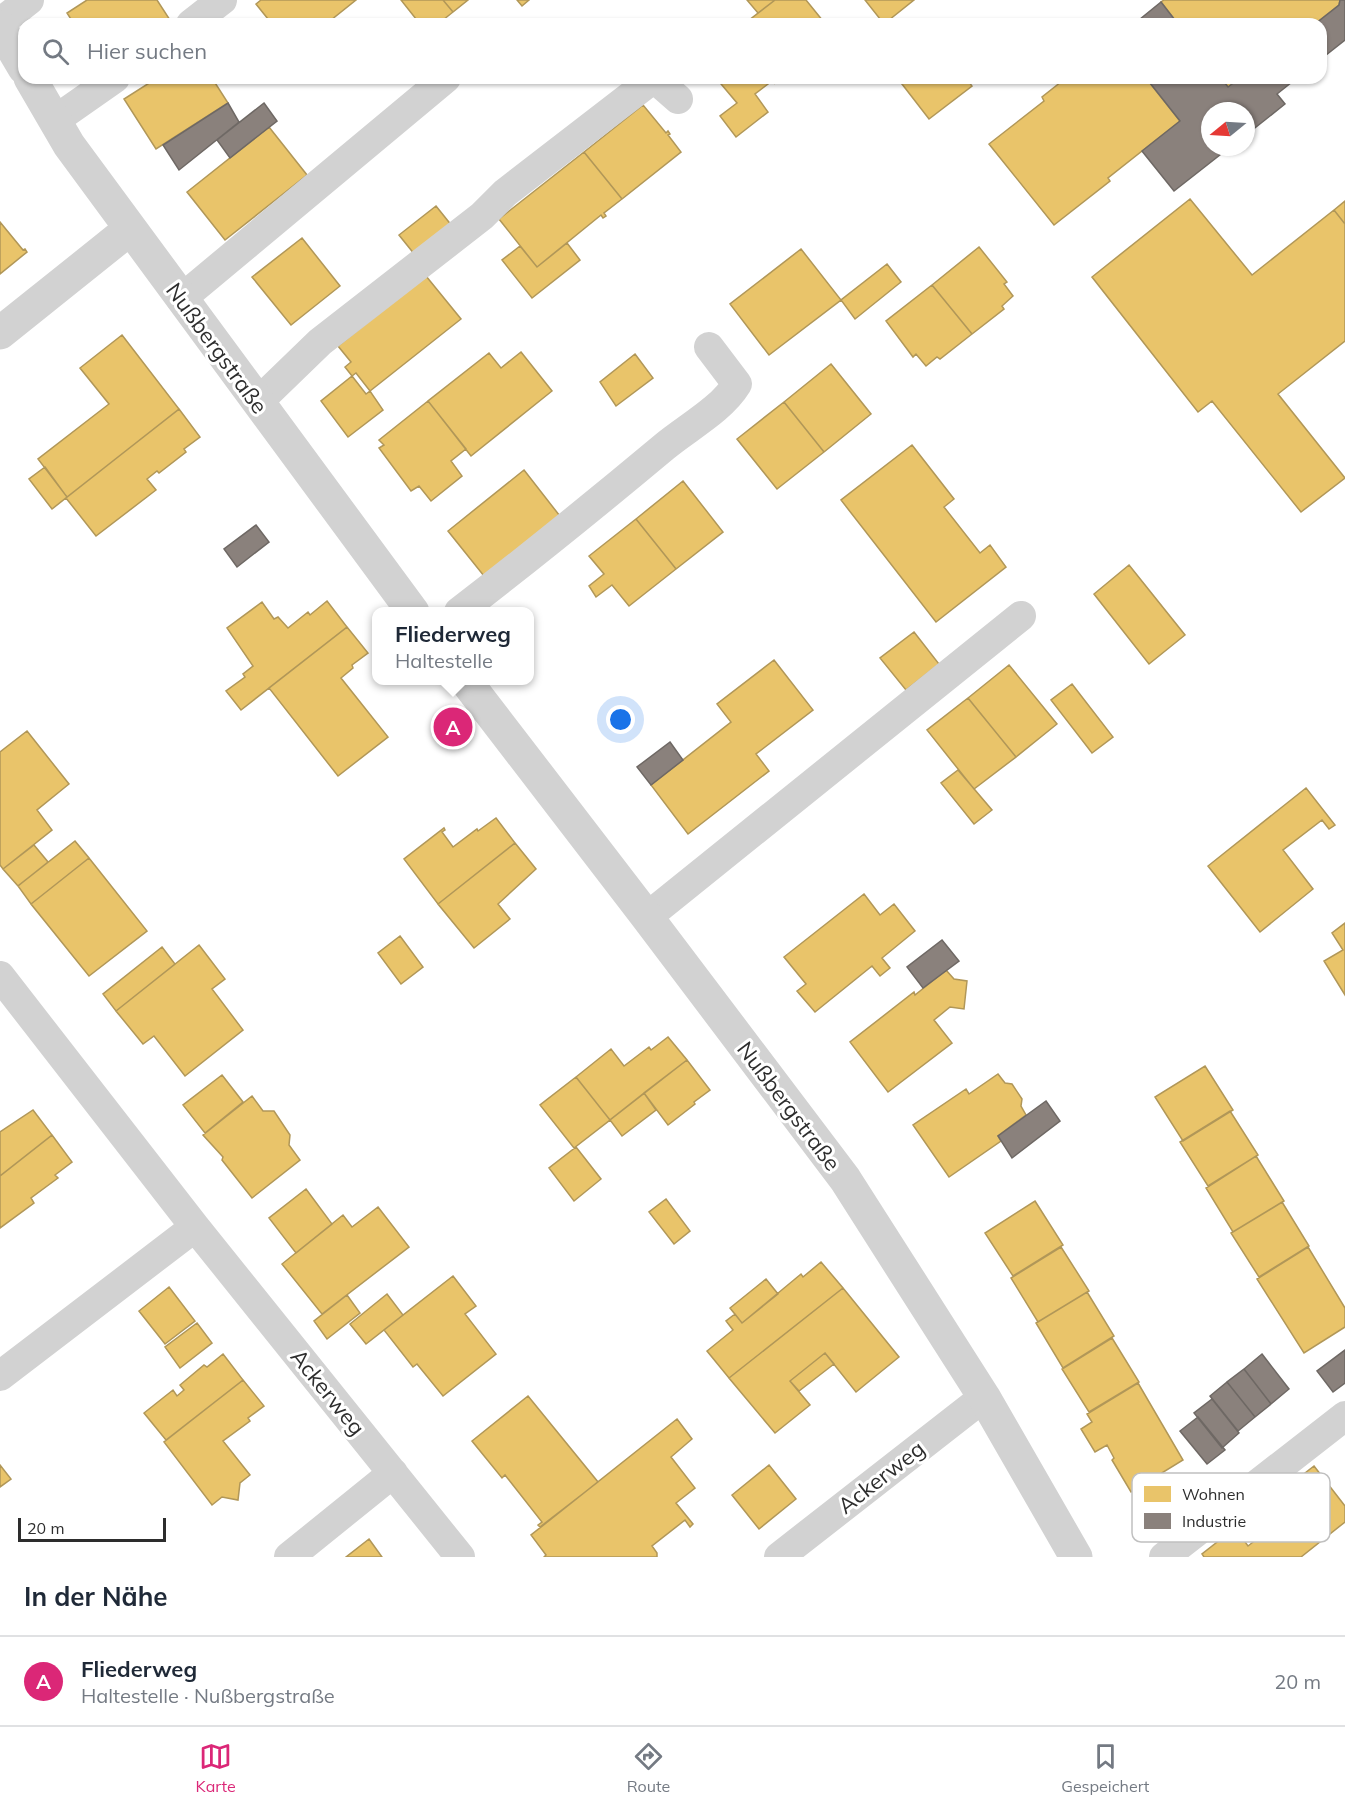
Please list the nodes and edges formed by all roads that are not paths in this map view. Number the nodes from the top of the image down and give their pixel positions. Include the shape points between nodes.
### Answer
1 (29, 0) edge
2 (222, 0) edge
3 (199, 18) edge
4 (0, 23) edge
5 (0, 27) edge
6 (18, 58) edge
7 (34, 84) edge
8 (106, 84) edge
9 (439, 84) edge
10 (646, 84) edge
11 (661, 84) edge
12 (678, 99) dead end
13 (55, 120) junction
14 (130, 229) junction
15 (181, 299) junction
16 (0, 333) edge
17 (709, 347) dead end
18 (258, 402) junction
19 (409, 607) edge
20 (465, 607) edge
21 (1021, 615) dead end
22 (468, 685) edge
23 (647, 917) junction
24 (0, 976) edge
25 (195, 1227) junction
26 (0, 1376) edge
27 (984, 1397) junction
28 (1345, 1416) edge
29 (393, 1473) junction
30 (1272, 1473) edge
31 (1183, 1542) edge
32 (290, 1557) edge
33 (460, 1557) edge
34 (779, 1557) edge
35 (1076, 1557) edge
36 (1164, 1557) edge

1 - 4 lane
2 - 3 lane
5 - 6 street
7 - 13 street, Nußbergstraße
8 - 13 lane
9 - 15 lane
10 - 18 lane via 320,342
11 - 12 lane
13 - 14 street, Nußbergstraße
14 - 15 street, Nußbergstraße
14 - 16 street
15 - 18 street, Nußbergstraße
17 - 20 lane via 737,384 728,398
18 - 19 street, Nußbergstraße
21 - 23 lane
22 - 23 street, Nußbergstraße
23 - 27 street, Nußbergstraße via 845,1179
24 - 25 lane, Ackerweg
25 - 26 lane
25 - 29 lane, Ackerweg
27 - 34 lane, Ackerweg
27 - 35 street, Nußbergstraße
28 - 30 lane
29 - 32 lane
29 - 33 lane, Ackerweg
31 - 36 lane

